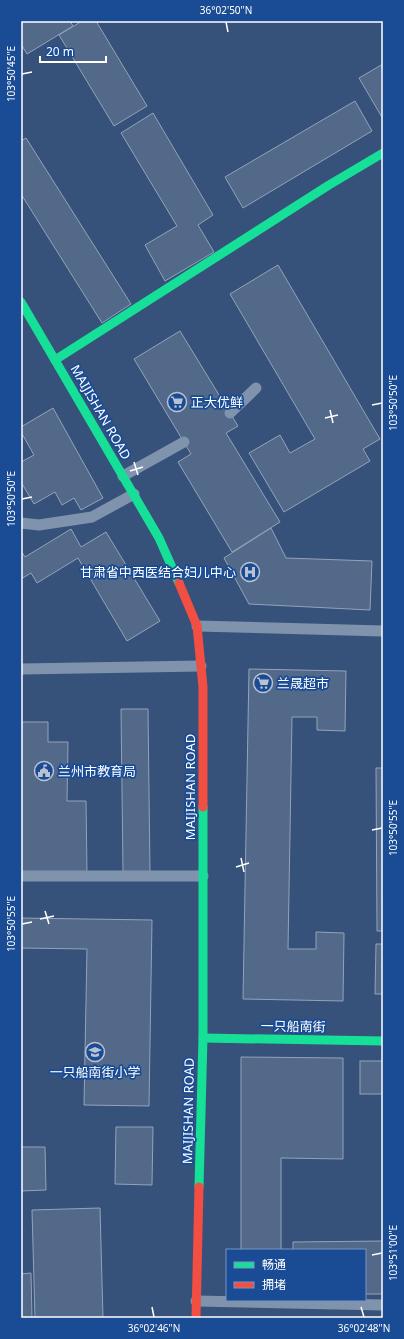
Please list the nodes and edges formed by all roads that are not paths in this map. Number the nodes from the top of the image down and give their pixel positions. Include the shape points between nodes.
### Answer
1 (383, 152) edge
2 (21, 302) edge
3 (55, 360) junction
4 (256, 388) dead end
5 (230, 413) dead end
6 (184, 442) dead end
7 (123, 476) junction
8 (134, 494) junction
9 (21, 524) edge
10 (197, 626) junction
11 (383, 631) edge
12 (201, 666) junction
13 (21, 669) edge
14 (21, 876) edge
15 (202, 876) junction
16 (203, 1038) junction
17 (383, 1041) edge
18 (196, 1301) junction
19 (383, 1305) edge
20 (196, 1318) edge

1 - 3 street
2 - 3 street, MAIJISHAN ROAD
3 - 7 street, MAIJISHAN ROAD
4 - 5 lane
6 - 7 lane
7 - 8 street, MAIJISHAN ROAD
8 - 9 lane via 92,517 39,525
8 - 10 street, MAIJISHAN ROAD via 159,538
10 - 11 lane
10 - 12 street, MAIJISHAN ROAD
12 - 13 lane
12 - 15 street, MAIJISHAN ROAD
14 - 15 lane
15 - 16 street, MAIJISHAN ROAD
16 - 17 street, 一只船南街
16 - 18 street, MAIJISHAN ROAD
18 - 19 lane
18 - 20 street, MAIJISHAN ROAD

